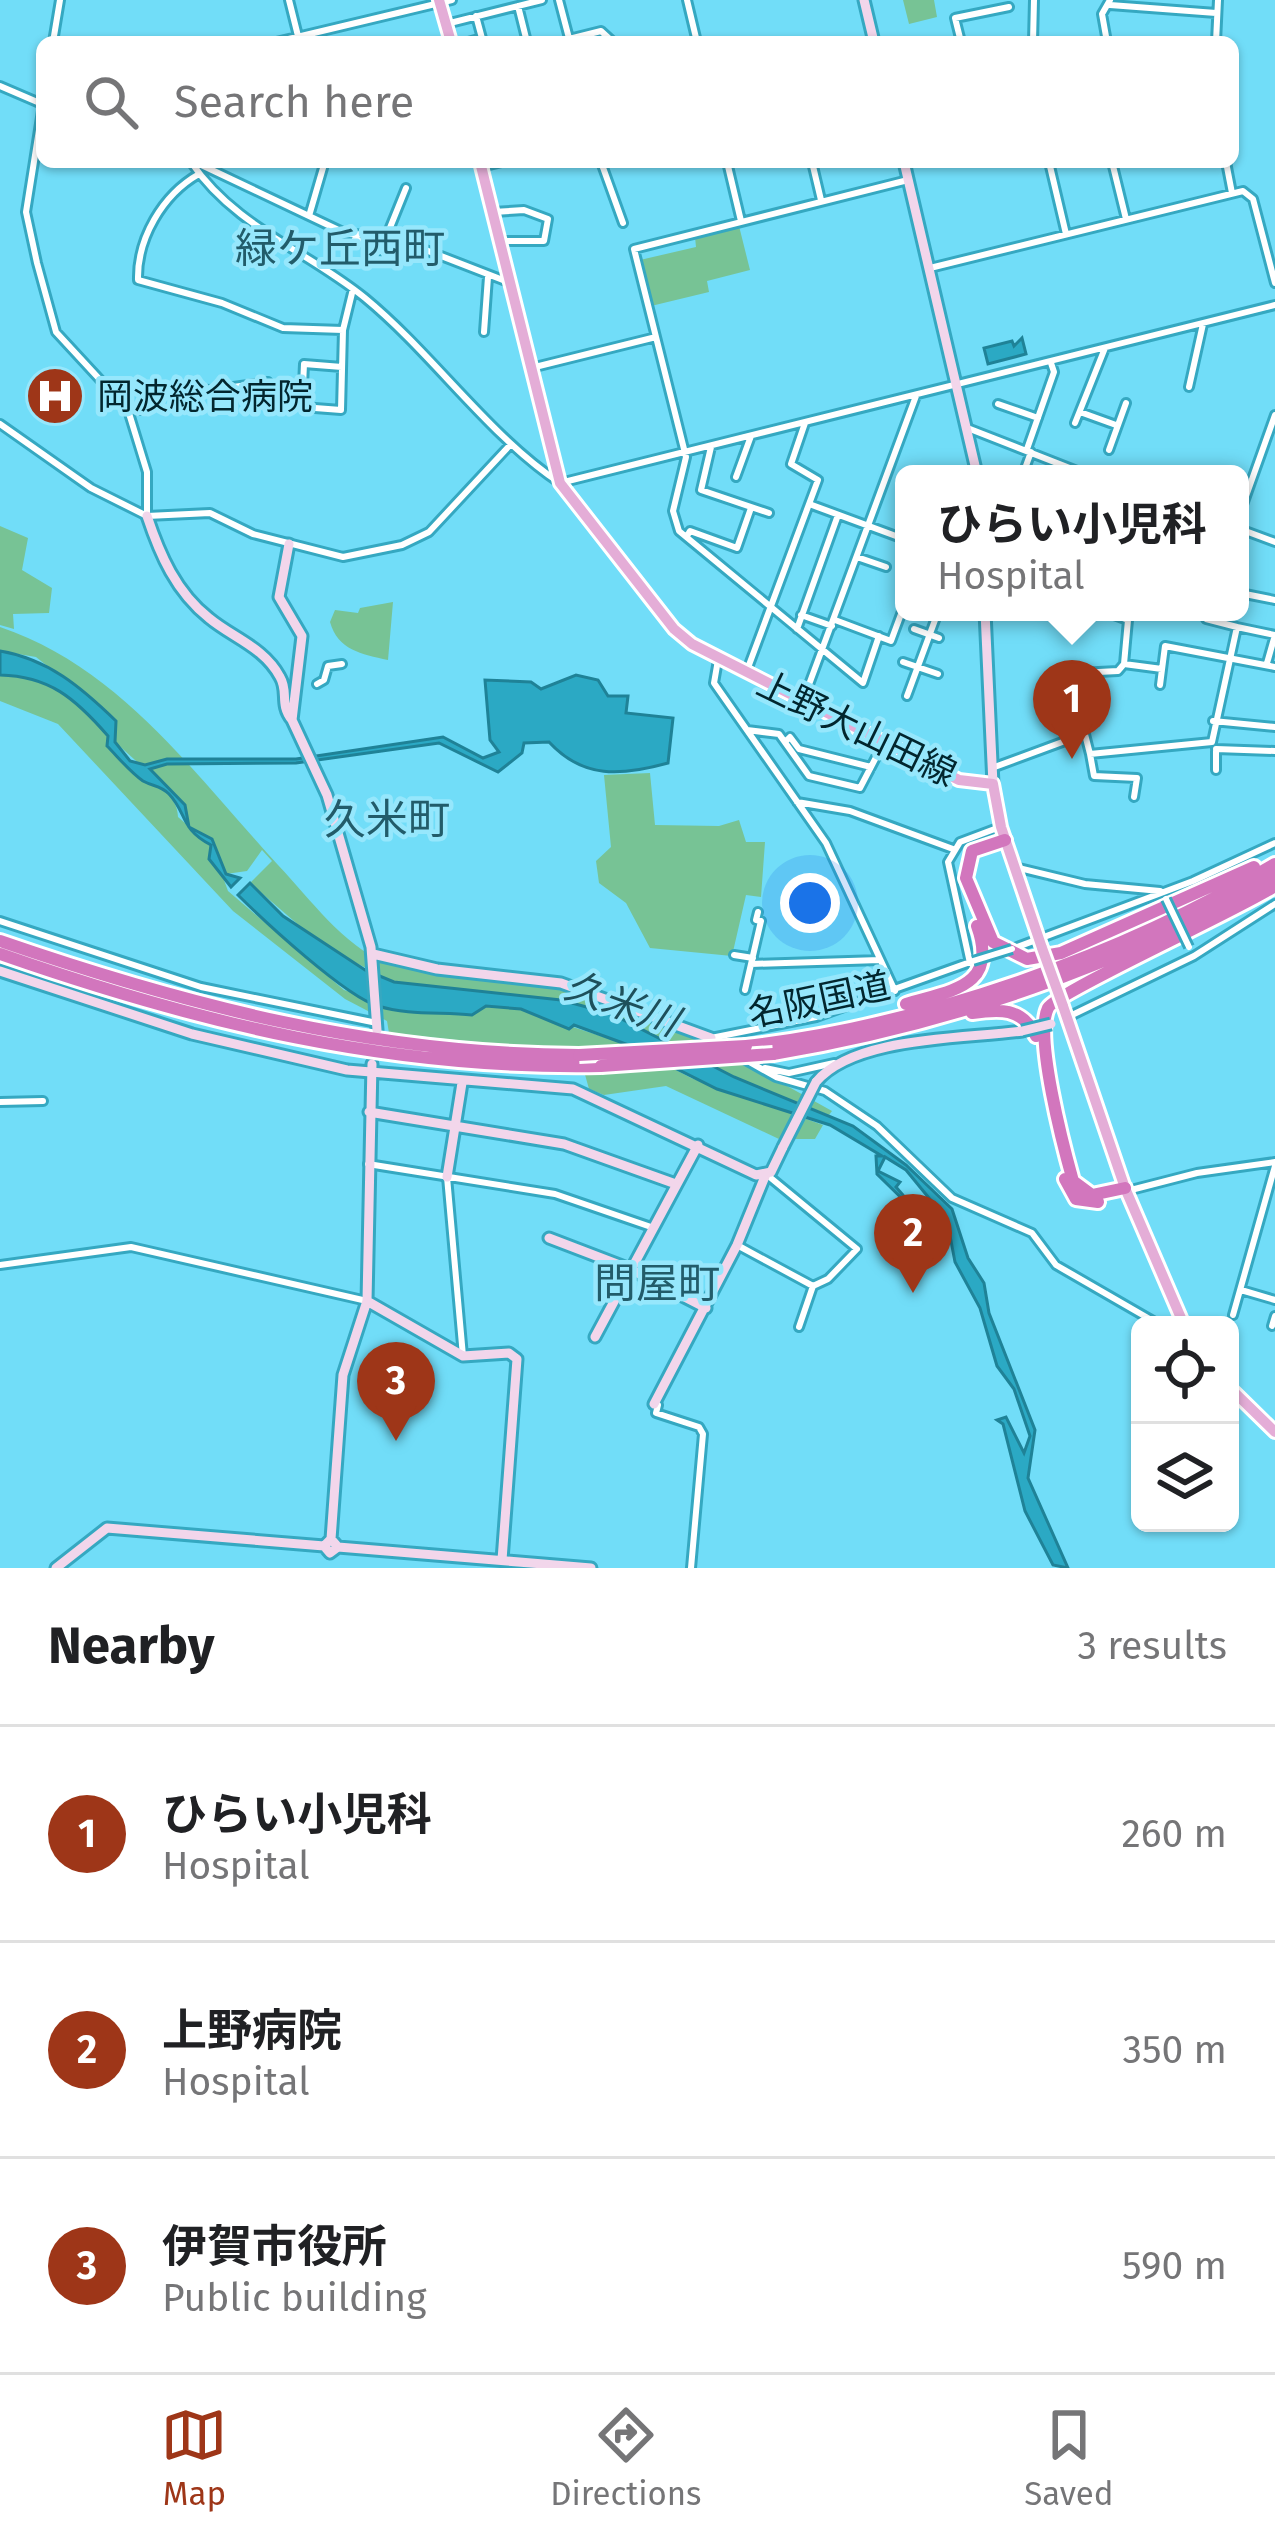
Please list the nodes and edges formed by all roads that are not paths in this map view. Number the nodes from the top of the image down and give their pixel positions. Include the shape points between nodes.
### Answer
1 (60, 0) edge
2 (289, 0) edge
3 (542, 0) edge
4 (559, 0) edge
5 (687, 0) edge
6 (864, 0) edge
7 (1034, 0) edge
8 (1219, 0) edge
9 (444, 1) edge
10 (1110, 3) edge
11 (518, 6) junction
12 (1009, 7) dead end
13 (1216, 13) junction
14 (476, 16) junction
15 (446, 24) junction
16 (54, 36) edge
17 (298, 36) joint
18 (449, 36) edge
19 (482, 36) edge
20 (526, 36) edge
21 (568, 36) edge
22 (696, 36) edge
23 (870, 36) edge
24 (960, 36) edge
25 (1033, 36) edge
26 (1106, 36) edge
27 (1216, 36) edge
28 (0, 86) edge
29 (36, 105) edge
30 (36, 147) edge
31 (196, 168) edge
32 (206, 168) edge
33 (323, 168) dead end
34 (482, 168) edge
35 (603, 168) edge
36 (728, 168) edge
37 (813, 168) edge
38 (905, 168) edge
39 (1050, 168) edge
40 (1113, 168) edge
41 (1227, 168) edge
42 (199, 174) junction
43 (908, 180) junction
44 (406, 188) dead end
45 (1232, 193) junction
46 (821, 200) junction
47 (493, 212) junction
48 (308, 216) junction
49 (1126, 219) junction
50 (741, 221) junction
51 (623, 223) dead end
52 (346, 234) junction
53 (1066, 234) junction
54 (387, 236) junction
55 (500, 241) junction
56 (381, 251) dead end
57 (930, 268) junction
58 (488, 277) junction
59 (510, 282) junction
60 (1275, 283) edge
61 (353, 289) junction
62 (1275, 305) edge
63 (1203, 324) junction
64 (344, 330) junction
65 (484, 332) dead end
66 (656, 337) junction
67 (1105, 348) junction
68 (1051, 363) junction
69 (342, 367) junction
70 (531, 368) junction
71 (268, 382) dead end
72 (958, 384) junction
73 (1189, 387) dead end
74 (916, 395) junction
75 (1126, 403) dead end
76 (998, 404) dead end
77 (128, 410) junction
78 (1080, 412) junction
79 (1275, 416) edge
80 (1038, 418) junction
81 (805, 423) junction
82 (1075, 423) dead end
83 (0, 424) edge
84 (1118, 426) junction
85 (970, 429) junction
86 (751, 436) junction
87 (1271, 438) edge
88 (511, 444) junction
89 (711, 447) junction
90 (1109, 450) dead end
91 (1029, 451) junction
92 (685, 453) junction
93 (976, 465) edge
94 (1025, 465) edge
95 (1050, 465) edge
96 (736, 477) dead end
97 (560, 483) junction
98 (1249, 491) edge
99 (810, 505) junction
100 (752, 508) junction
101 (769, 513) dead end
102 (838, 515) junction
103 (147, 516) junction
104 (868, 526) junction
105 (895, 536) edge
106 (686, 538) junction
107 (289, 544) junction
108 (857, 557) junction
109 (886, 567) dead end
110 (769, 606) junction
111 (801, 615) junction
112 (898, 621) edge
113 (936, 621) edge
114 (986, 621) edge
115 (1128, 621) edge
116 (1214, 621) edge
117 (833, 623) junction
118 (1237, 627) junction
119 (914, 628) dead end
120 (796, 629) junction
121 (1275, 635) edge
122 (879, 636) junction
123 (934, 636) junction
124 (824, 652) junction
125 (1229, 655) junction
126 (718, 660) junction
127 (903, 662) dead end
128 (342, 664) dead end
129 (1124, 664) junction
130 (1271, 665) edge
131 (918, 667) junction
132 (1162, 669) junction
133 (746, 673) junction
134 (938, 674) dead end
135 (317, 684) dead end
136 (1160, 685) dead end
137 (908, 696) dead end
138 (802, 701) junction
139 (292, 719) junction
140 (1213, 721) junction
141 (1275, 727) edge
142 (747, 730) junction
143 (1084, 734) junction
144 (784, 742) junction
145 (884, 742) junction
146 (1214, 746) junction
147 (1275, 751) edge
148 (1090, 754) junction
149 (871, 767) junction
150 (992, 768) junction
151 (1216, 770) dead end
152 (993, 784) junction
153 (1134, 797) dead end
154 (797, 802) junction
155 (1003, 834) junction
156 (1275, 843) edge
157 (952, 849) junction
158 (1275, 860) edge
159 (1014, 867) junction
160 (1275, 876) edge
161 (1275, 886) edge
162 (1164, 896) junction
163 (1275, 904) edge
164 (758, 912) dead end
165 (0, 921) edge
166 (0, 941) edge
167 (1040, 944) junction
168 (0, 954) edge
169 (734, 955) dead end
170 (1194, 956) junction
171 (373, 957) junction
172 (880, 959) junction
173 (752, 961) junction
174 (972, 962) junction
175 (0, 971) edge
176 (745, 990) dead end
177 (895, 992) junction
178 (1064, 1012) junction
179 (377, 1024) joint
180 (711, 1038) junction
181 (796, 1039) junction
182 (809, 1048) junction
183 (849, 1061) junction
184 (755, 1065) junction
185 (372, 1069) junction
186 (462, 1083) junction
187 (43, 1101) dead end
188 (0, 1102) edge
189 (369, 1112) junction
190 (457, 1126) junction
191 (698, 1145) junction
192 (368, 1164) junction
193 (1275, 1164) edge
194 (766, 1174) junction
195 (447, 1178) junction
196 (673, 1183) junction
197 (1126, 1189) junction
198 (650, 1227) junction
199 (549, 1238) dead end
200 (737, 1245) junction
201 (0, 1265) edge
202 (630, 1268) junction
203 (813, 1286) junction
204 (1241, 1290) junction
205 (1275, 1300) edge
206 (368, 1301) junction
207 (706, 1308) junction
208 (1145, 1316) edge
209 (1180, 1316) edge
210 (1233, 1316) dead end
211 (1275, 1316) edge
212 (1272, 1326) dead end
213 (799, 1327) dead end
214 (596, 1337) dead end
215 (464, 1356) junction
216 (1239, 1397) edge
217 (656, 1405) joint
218 (1275, 1432) edge
219 (331, 1546) junction
220 (502, 1560) junction
221 (56, 1568) edge
222 (329, 1568) edge
223 (591, 1568) edge
224 (691, 1568) edge

1 - 16 street
2 - 17 street
3 - 11 street
4 - 21 street
5 - 22 street
6 - 23 street
7 - 25 street
8 - 13 street
9 - 15 main road
9 - 17 street
10 - 13 street
10 - 26 street via 1102,14
11 - 14 street
11 - 20 street
12 - 24 street via 955,17
13 - 27 street
14 - 15 street
14 - 19 street
15 - 18 main road
28 - 29 street
30 - 77 street via 26,212 56,332
31 - 42 street
32 - 48 street
33 - 48 street
34 - 47 main road, 上野大山田線
35 - 51 street
36 - 50 street
37 - 46 street
38 - 43 street
39 - 53 street
40 - 49 street
41 - 45 street
42 - 61 street via 222,204
42 - 64 street via 157,212 138,257 138,280 283,328
43 - 46 street
43 - 57 street
44 - 54 street
45 - 49 street
45 - 60 street via 1253,199
46 - 50 street
47 - 55 main road, 上野大山田線
47 - 55 street via 548,219 544,241
48 - 52 street
49 - 53 street
50 - 66 street via 634,249
52 - 54 street
52 - 56 street
53 - 57 street
54 - 58 street
55 - 59 main road, 上野大山田線
57 - 72 street
58 - 59 street
58 - 65 street
59 - 70 main road, 上野大山田線
61 - 64 street
61 - 88 street
62 - 63 street
63 - 67 street
63 - 73 street
64 - 69 street
66 - 70 street
66 - 92 street
67 - 68 street
67 - 78 street
68 - 72 street
68 - 80 street
69 - 69 street via 341,410 302,407 304,364
70 - 97 main road, 上野大山田線
71 - 77 street via 152,388 144,410
72 - 74 street
72 - 85 street
74 - 81 street
74 - 104 street
75 - 84 street
76 - 80 street
77 - 103 street via 147,472
78 - 82 street
78 - 84 street
79 - 87 street
80 - 91 street
81 - 86 street
81 - 99 street via 791,464 817,474
83 - 103 street
84 - 90 street
85 - 91 street
85 - 93 street
86 - 89 street
86 - 96 street
87 - 98 street
88 - 97 street
88 - 107 street via 416,540 343,557
89 - 92 street
89 - 100 street via 701,490
91 - 94 street
91 - 95 street
92 - 97 street
92 - 106 street via 673,511
97 - 126 main road, 上野大山田線 via 674,629
99 - 102 street
99 - 110 street
100 - 101 street
100 - 106 street via 737,548 690,531
102 - 104 street
102 - 111 street
103 - 107 street via 210,512
103 - 139 street via 163,566 212,621 251,644 280,676
104 - 105 street
104 - 108 street
106 - 110 street
107 - 139 street via 279,597 303,646
108 - 109 street
108 - 117 street
110 - 120 street
110 - 133 street
111 - 117 street
111 - 120 street
112 - 122 street via 891,640
113 - 123 street
114 - 150 street
115 - 129 street
116 - 118 street
117 - 122 street
117 - 124 street
118 - 121 street
118 - 125 street
119 - 123 street
120 - 124 street
121 - 130 street
122 - 124 street via 862,683
123 - 131 street
124 - 138 street
125 - 130 street
125 - 132 street via 1165,646
125 - 140 street
126 - 133 main road, 上野大山田線
126 - 142 street via 712,678
127 - 131 street
128 - 135 street via 328,666
129 - 132 street
129 - 143 street via 1079,673
131 - 134 street
131 - 137 street
132 - 136 street
133 - 138 main road, 上野大山田線
138 - 145 main road, 上野大山田線
139 - 171 street via 327,794
140 - 141 street
140 - 146 street
142 - 144 street via 779,734
142 - 154 street
143 - 148 street
143 - 150 street
144 - 149 street via 790,737 800,749
144 - 149 street via 809,776 860,788
145 - 149 street
145 - 152 main road, 上野大山田線 via 959,781
146 - 147 street
146 - 148 street via 1156,743
146 - 151 street
148 - 153 street via 1094,776 1137,778
150 - 152 street
152 - 155 main road, 上野大山田線
154 - 157 street via 850,811
154 - 172 street via 836,862
155 - 157 street via 970,836
155 - 158 highway via 973,851 966,878 993,942 1027,959 1061,953
155 - 159 main road, 上野大山田線
155 - 181 highway via 970,844 957,864 983,945 976,976
156 - 162 street
157 - 174 street via 949,869
158 - 181 highway, 名阪国道 via 1181,914 1054,968
159 - 162 street
159 - 167 main road, 上野大山田線
160 - 182 highway, 名阪国道 via 1089,967
161 - 197 highway via 1198,932 1062,992 1046,1011 1045,1043 1073,1181 1092,1195
162 - 167 street
162 - 170 street, bridge
163 - 170 street
164 - 173 street
165 - 179 street via 201,987
166 - 181 highway, 名阪国道, bridge via 188,1003 314,1033 432,1049 579,1055
167 - 174 street, bridge
167 - 178 main road, 上野大山田線, bridge
168 - 182 highway, 名阪国道, bridge via 312,1044 471,1064 601,1066
169 - 173 street
170 - 178 street
171 - 179 street
171 - 180 street via 561,983
172 - 173 street
172 - 177 street
173 - 176 street
174 - 177 street
175 - 185 street via 192,1034
177 - 180 street
178 - 183 street, bridge via 1022,1031 898,1046
178 - 197 main road, 上野大山田線
180 - 184 street
182 - 197 highway via 993,1010 1019,1015 1039,1045 1070,1192 1093,1203
183 - 184 street via 789,1073
183 - 194 street, bridge via 816,1082
184 - 208 street via 825,1091 877,1126 952,1198 1032,1232 1057,1265
185 - 186 street
185 - 189 street
186 - 190 street
186 - 191 street via 582,1091
187 - 188 street
189 - 190 street
189 - 192 street
190 - 195 street
190 - 196 street via 564,1144
191 - 194 street
191 - 196 street
192 - 195 street
192 - 206 street
193 - 197 street
193 - 204 street
194 - 200 street
194 - 203 street via 856,1249
195 - 198 street via 556,1194
195 - 215 street
196 - 198 street
197 - 209 main road, 上野大山田線
198 - 202 street
199 - 202 street
200 - 203 street
200 - 207 street
201 - 206 street via 131,1247
202 - 207 street
202 - 214 street
203 - 213 street
204 - 205 street
204 - 210 street
206 - 215 street
206 - 219 street via 344,1375
207 - 217 street
211 - 212 street
215 - 220 street via 517,1359
216 - 218 main road
217 - 224 street via 656,1413 702,1431
219 - 220 street
219 - 221 street via 107,1528
219 - 222 street
220 - 223 street

